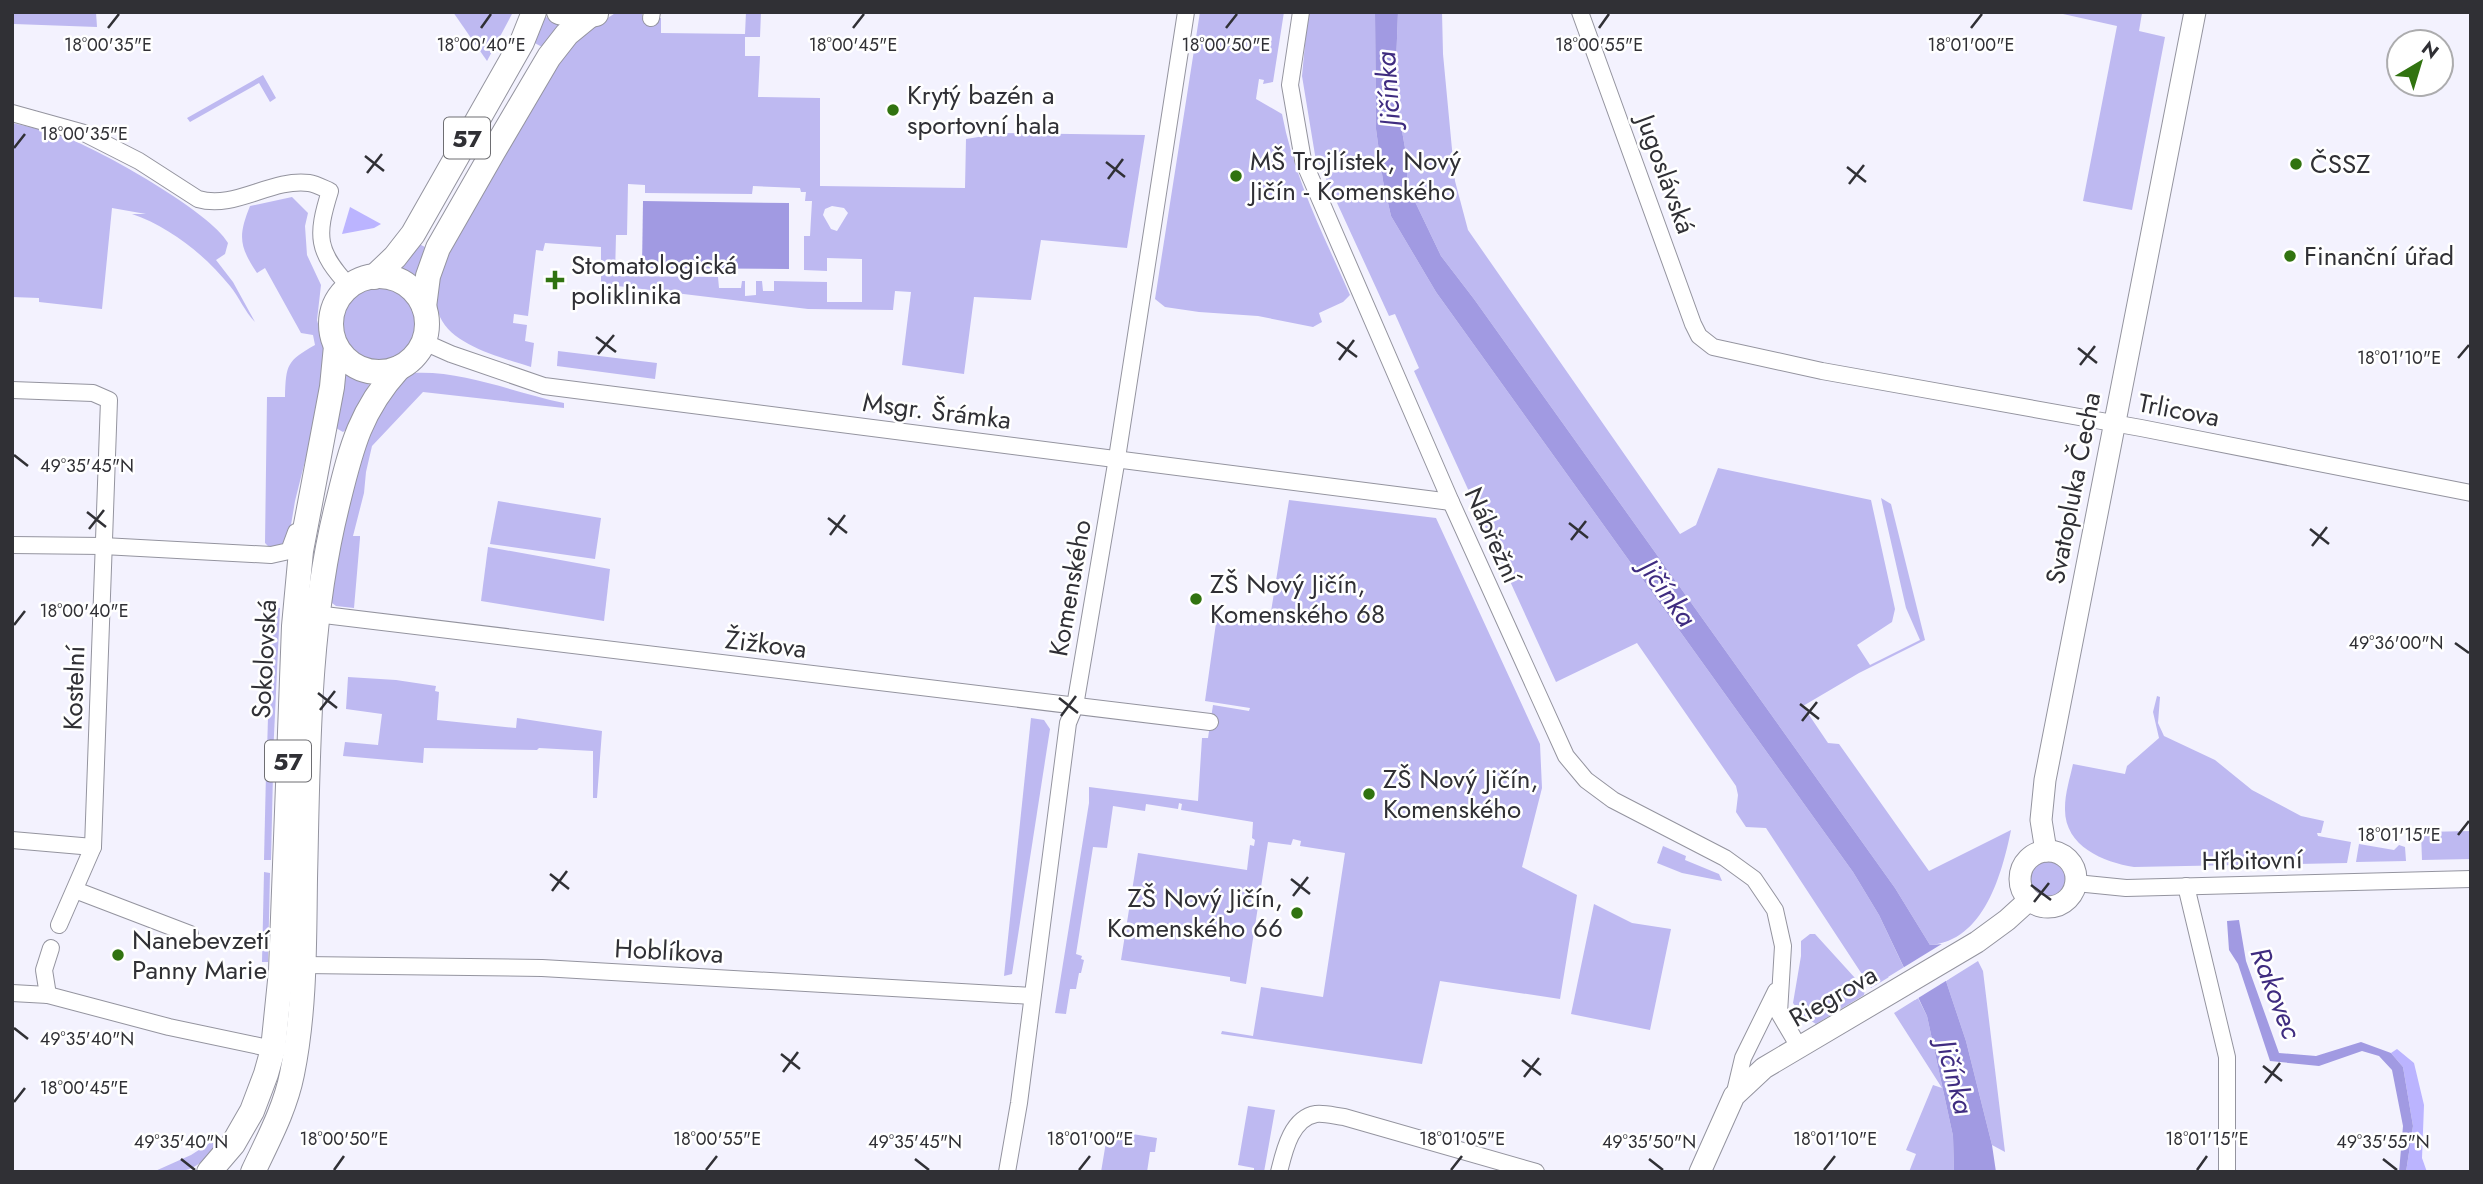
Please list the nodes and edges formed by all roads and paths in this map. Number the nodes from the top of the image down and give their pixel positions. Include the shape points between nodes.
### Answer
1 (534, 12) edge
2 (559, 12) edge
3 (1186, 12) edge
4 (1301, 12) edge
5 (1580, 12) edge
6 (2195, 12) edge
7 (594, 14) edge
8 (12, 113) edge
9 (374, 276) junction
10 (350, 286) junction
11 (424, 307) junction
12 (424, 342) junction
13 (336, 346) junction
14 (1713, 346) joint
15 (399, 368) junction
16 (12, 390) edge
17 (2114, 423) junction
18 (323, 437) junction
19 (1117, 458) junction
20 (2471, 493) edge
21 (1451, 502) junction
22 (12, 545) edge
23 (103, 547) junction
24 (316, 614) junction
25 (1075, 706) junction
26 (1210, 722) dead end
27 (12, 840) edge
28 (93, 847) junction
29 (2046, 851) junction
30 (2471, 879) edge
31 (2076, 883) junction
32 (2186, 886) junction
33 (75, 890) junction
34 (2029, 900) junction
35 (59, 925) dead end
36 (190, 934) dead end
37 (51, 948) dead end
38 (303, 964) junction
39 (1780, 983) junction
40 (12, 993) edge
41 (48, 995) junction
42 (1032, 996) junction
43 (1799, 1046) junction
44 (272, 1049) junction
45 (1734, 1096) junction
46 (209, 1172) edge
47 (253, 1172) edge
48 (1007, 1172) edge
49 (1279, 1172) edge
50 (1536, 1172) edge
51 (1700, 1172) edge
52 (2227, 1172) edge

1 - 9 main road, 57 via 522,42 412,234
2 - 7 main road, 57
3 - 19 street, Komenského
4 - 21 street, Nábřežní via 1290,85 1303,160
5 - 14 street, Jugoslávská via 1693,324 1699,336
6 - 17 street, Svatopluka Čecha
7 - 11 main road, 57 via 567,34 550,57 486,164 438,248
8 - 10 street via 84,133 208,202 287,184 309,183 330,191 320,242
9 - 10 main road, 57
9 - 11 main road via 406,285
10 - 13 main road, 57 via 333,310
11 - 12 main road, 57
12 - 15 main road, 57
12 - 19 street, Msgr. Šrámka via 544,386
13 - 15 main road via 363,369 385,372
13 - 18 main road, Sokolovská / 57
14 - 17 street, Trlicova via 1822,371
15 - 24 main road, Sokolovská / 57 via 366,411 356,437 333,520
16 - 23 street, Kostelní via 93,393 109,400
17 - 20 street, Trlicova
17 - 29 street, Svatopluka Čecha via 2045,780 2041,820
18 - 23 street via 304,485 295,541 285,554
18 - 44 main road, Sokolovská / 57 via 301,551 293,626 281,962
19 - 21 street, Msgr. Šrámka
19 - 25 street, Komenského
21 - 39 street, Nábřežní via 1566,756 1586,780 1613,800 1725,858 1754,879 1775,910 1783,946
22 - 23 street
23 - 28 street, Kostelní
24 - 25 street, Žižkova
24 - 38 main road, Sokolovská / 57
25 - 26 street, Žižkova
25 - 42 street, Komenského via 1068,723
27 - 28 street
28 - 33 street, Kostelní
29 - 31 street via 2070,862
29 - 34 street via 2031,857 2021,870 2021,886
30 - 32 street, Hřbitovní
31 - 32 street, Hřbitovní via 2126,888
31 - 34 street via 2060,905 2044,907
32 - 52 street via 2227,1057
33 - 35 street, Kostelní
33 - 36 street
34 - 43 street, Riegrova via 1972,946
37 - 41 street via 44,970
38 - 42 street, Hoblíkova via 542,968
38 - 47 main road, Sokolovská / 57 via 291,1076
39 - 43 street, Nábřežní via 1779,1013
39 - 45 street, Nábřežní via 1743,1058
40 - 41 street
41 - 44 street
42 - 48 street, Komenského
43 - 45 street, Riegrova via 1764,1068
44 - 46 main road, Sokolovská / 57 via 252,1111
45 - 51 street, Riegrova
49 - 50 street via 1287,1140 1304,1119 1319,1114

